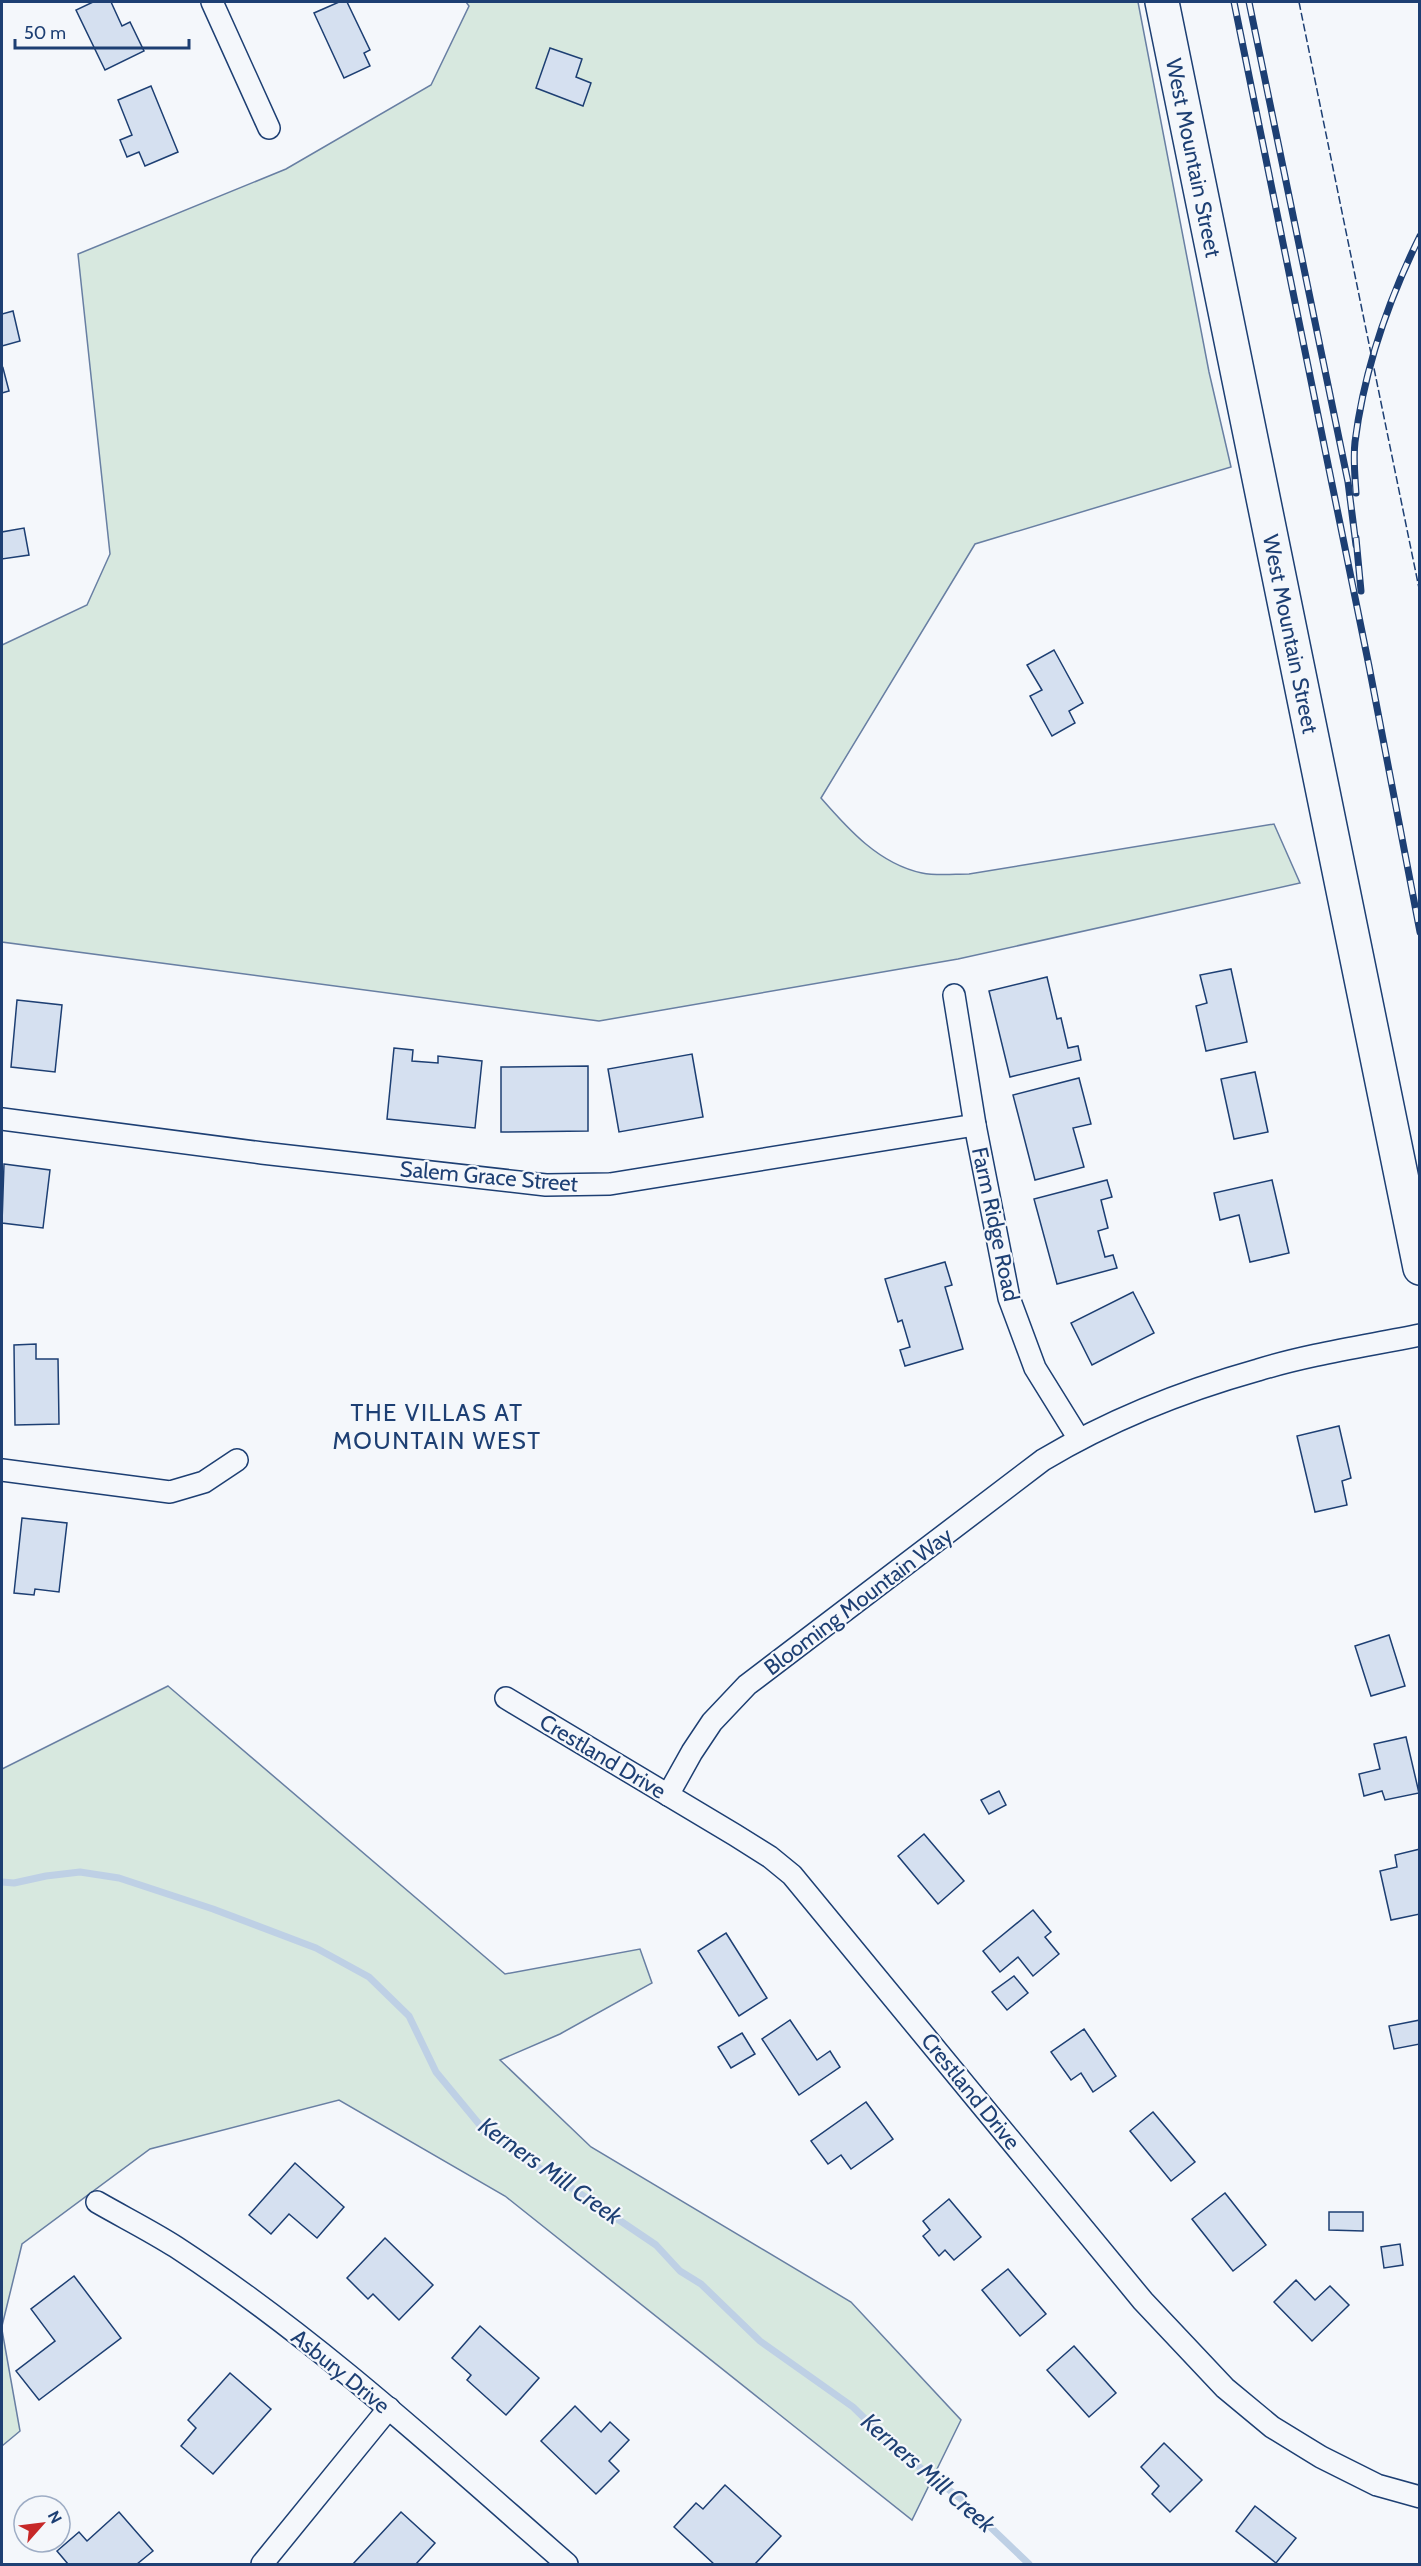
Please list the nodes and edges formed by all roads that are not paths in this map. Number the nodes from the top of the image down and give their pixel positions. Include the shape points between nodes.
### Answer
1 (212, 2) edge
2 (1162, 2) edge
3 (269, 128) dead end
4 (954, 995) dead end
5 (2, 1119) edge
6 (975, 1125) junction
7 (1419, 1268) edge
8 (1419, 1335) edge
9 (1079, 1439) junction
10 (237, 1460) dead end
11 (2, 1470) edge
12 (506, 1698) dead end
13 (668, 1795) junction
14 (97, 2202) dead end
15 (389, 2408) junction
16 (1419, 2497) edge
17 (262, 2565) edge
18 (567, 2565) edge

1 - 3 street
2 - 7 main road, West Mountain Street
4 - 6 street, Farm Ridge Road
5 - 6 street, Salem Grace Street via 546,1185 610,1184
6 - 9 street, Farm Ridge Road via 1009,1298 1035,1368
8 - 9 street, Blooming Mountain Way via 1259,1369 1143,1408
9 - 13 street, Blooming Mountain Way via 1043,1460 747,1685 712,1722
10 - 11 street via 204,1482 170,1492
12 - 13 street, Crestland Drive
13 - 16 street, Crestland Drive via 770,1857 792,1875 1143,2301 1225,2388 1272,2427 1321,2457 1377,2485
14 - 15 street, Asbury Drive via 175,2246 247,2296
15 - 17 street
15 - 18 street, Asbury Drive

